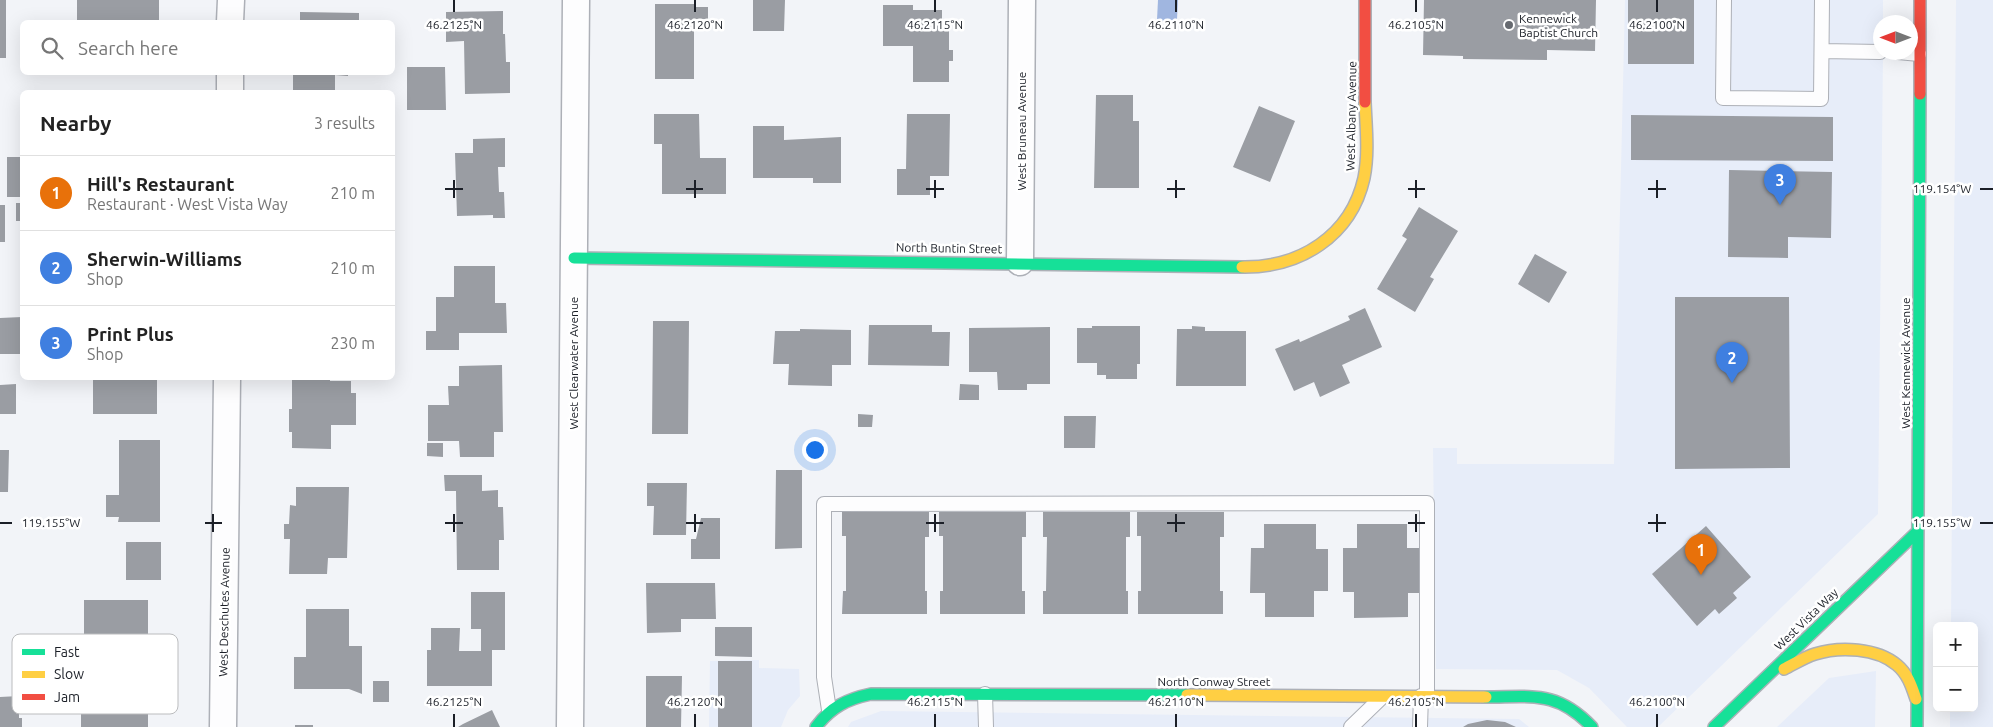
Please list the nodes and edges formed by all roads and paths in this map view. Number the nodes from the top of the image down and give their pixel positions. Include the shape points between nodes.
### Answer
1 (231, 0) edge
2 (576, 0) edge
3 (1022, 0) edge
4 (1365, 0) edge
5 (1724, 0) edge
6 (1822, 0) edge
7 (1920, 0) edge
8 (230, 20) edge
9 (1822, 51) junction
10 (1873, 52) edge
11 (1919, 54) joint
12 (230, 75) edge
13 (230, 90) edge
14 (1319, 246) joint
15 (574, 258) junction
16 (1020, 262) junction
17 (227, 380) edge
18 (1918, 531) junction
19 (1762, 680) junction
20 (985, 694) junction
21 (1384, 696) junction
22 (1424, 696) junction
23 (1917, 702) junction
24 (829, 710) junction
25 (223, 727) edge
26 (570, 727) edge
27 (816, 727) edge
28 (986, 727) edge
29 (1351, 727) edge
30 (1420, 727) edge
31 (1592, 727) edge
32 (1714, 727) edge
33 (1917, 727) edge

1 - 8 street
2 - 15 street, West Clearwater Avenue
3 - 16 street, West Bruneau Avenue
4 - 14 street, West Albany Avenue via 1364,178 1356,203 1344,223
5 - 9 lane via 1723,98 1821,99
6 - 9 lane
7 - 11 street, West Kennewick Avenue
9 - 10 lane
11 - 18 street, West Kennewick Avenue
12 - 13 street
14 - 16 street, North Buntin Street via 1284,262 1252,267
15 - 16 street, North Buntin Street
15 - 26 street, West Clearwater Avenue
17 - 25 street, West Deschutes Avenue
18 - 19 street, West Vista Way
18 - 23 street, West Kennewick Avenue
19 - 23 street via 1815,654 1836,650 1870,652 1890,661 1905,673
19 - 32 street, West Vista Way
20 - 21 street, North Conway Street
20 - 24 street, North Conway Street via 871,694 848,699
20 - 28 lane
21 - 22 street, North Conway Street
21 - 29 lane
22 - 24 lane via 1426,503 824,504 824,677
22 - 30 lane
22 - 31 street, North Conway Street via 1554,699 1576,709
23 - 33 street, West Kennewick Avenue
24 - 27 street

